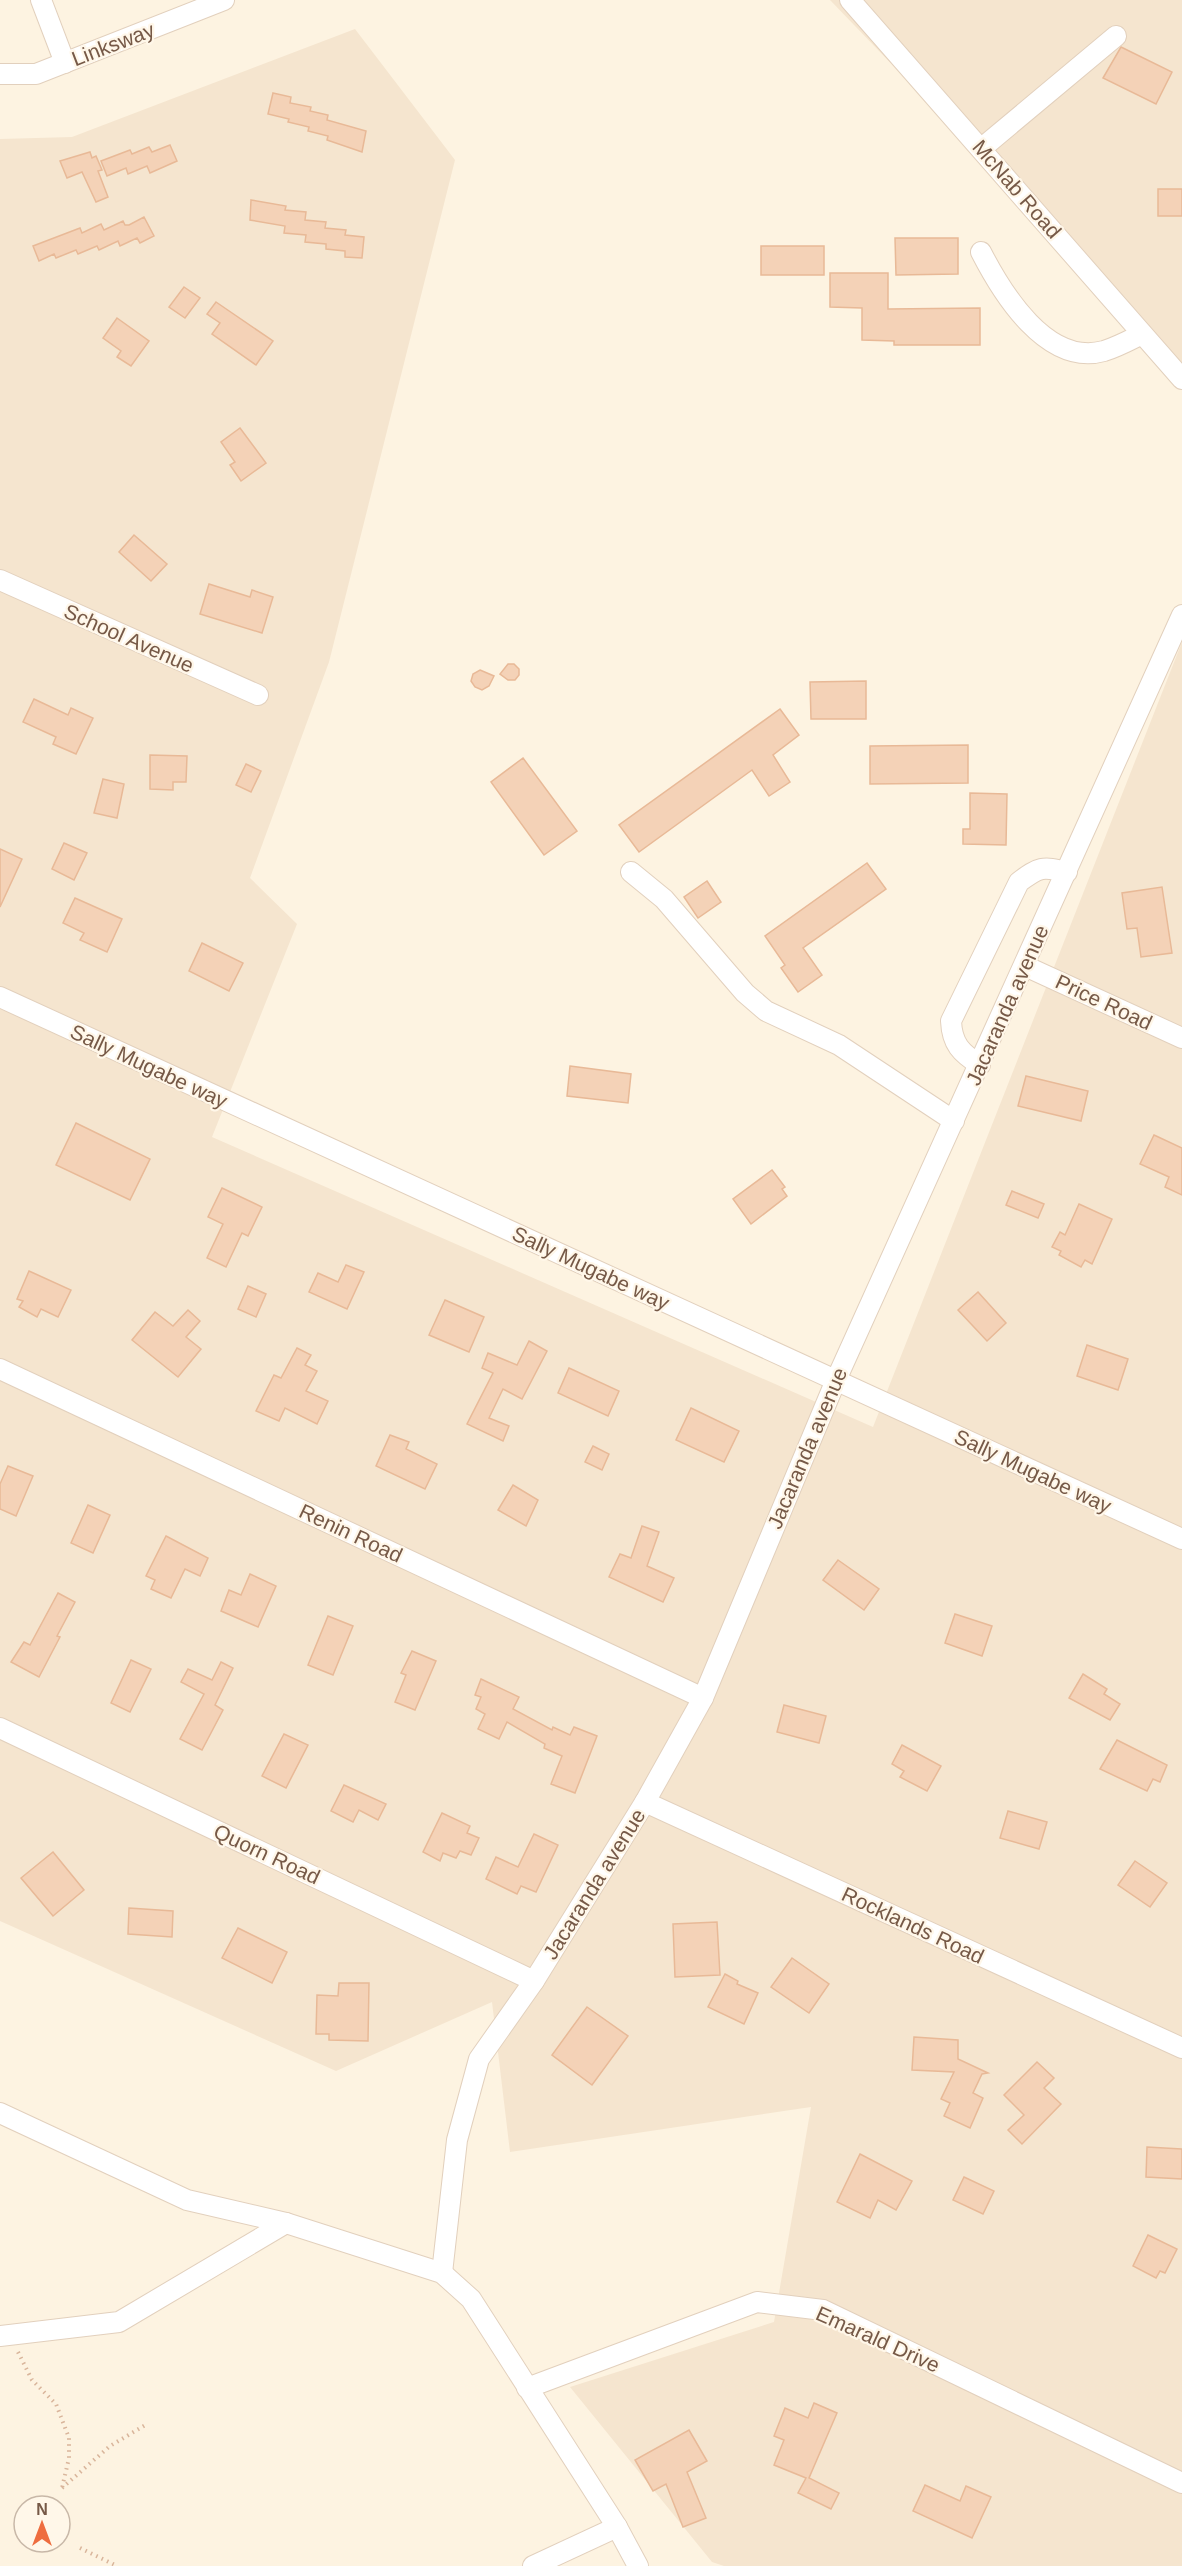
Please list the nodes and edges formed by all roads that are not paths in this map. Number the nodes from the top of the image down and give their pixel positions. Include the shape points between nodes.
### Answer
1 (41, 0) edge
2 (224, 0) edge
3 (850, 0) edge
4 (1116, 36) dead end
5 (65, 63) junction
6 (0, 74) edge
7 (981, 148) junction
8 (981, 252) dead end
9 (1142, 334) junction
10 (1182, 379) edge
11 (0, 580) edge
12 (1182, 615) edge
13 (258, 695) dead end
14 (631, 872) dead end
15 (1067, 872) junction
16 (1025, 966) junction
17 (0, 997) edge
18 (1182, 1038) edge
19 (980, 1065) junction
20 (954, 1121) junction
21 (0, 1369) edge
22 (836, 1380) junction
23 (1182, 1539) edge
24 (703, 1698) junction
25 (0, 1728) edge
26 (645, 1802) junction
27 (534, 1981) junction
28 (1182, 2048) edge
29 (0, 2113) edge
30 (286, 2223) junction
31 (442, 2273) junction
32 (5, 2335) edge
33 (527, 2388) junction
34 (1182, 2483) edge
35 (617, 2527) junction
36 (533, 2566) edge
37 (638, 2566) edge

1 - 5 street
2 - 5 street, Linksway
3 - 7 street, McNab Road
4 - 7 street
5 - 6 street, Linksway via 36,74
7 - 9 street, McNab Road
8 - 9 street via 1001,291 1032,327 1062,348 1103,351
9 - 10 street, McNab Road
11 - 13 street, School Avenue
12 - 15 street, Jacaranda avenue
14 - 20 street via 664,899 745,993 766,1011 838,1045
15 - 16 street, Jacaranda avenue
15 - 19 street via 1046,867 1019,882 951,1021 952,1037 963,1054
16 - 18 street, Price Road
16 - 19 street, Jacaranda avenue
17 - 22 street, Sally Mugabe way
19 - 20 street, Jacaranda avenue
20 - 22 street, Jacaranda avenue
21 - 24 street, Renin Road
22 - 23 street, Sally Mugabe way
22 - 24 street, Jacaranda avenue
24 - 26 street, Jacaranda avenue
25 - 27 street, Quorn Road
26 - 27 street, Jacaranda avenue
26 - 28 street, Rocklands Road
27 - 31 street, Jacaranda avenue via 479,2059 457,2140
29 - 30 street via 187,2200
30 - 31 street
30 - 32 street via 119,2322
31 - 33 street via 471,2299
33 - 34 street, Emarald Drive via 757,2302 823,2310
33 - 35 street
35 - 36 street
35 - 37 street

